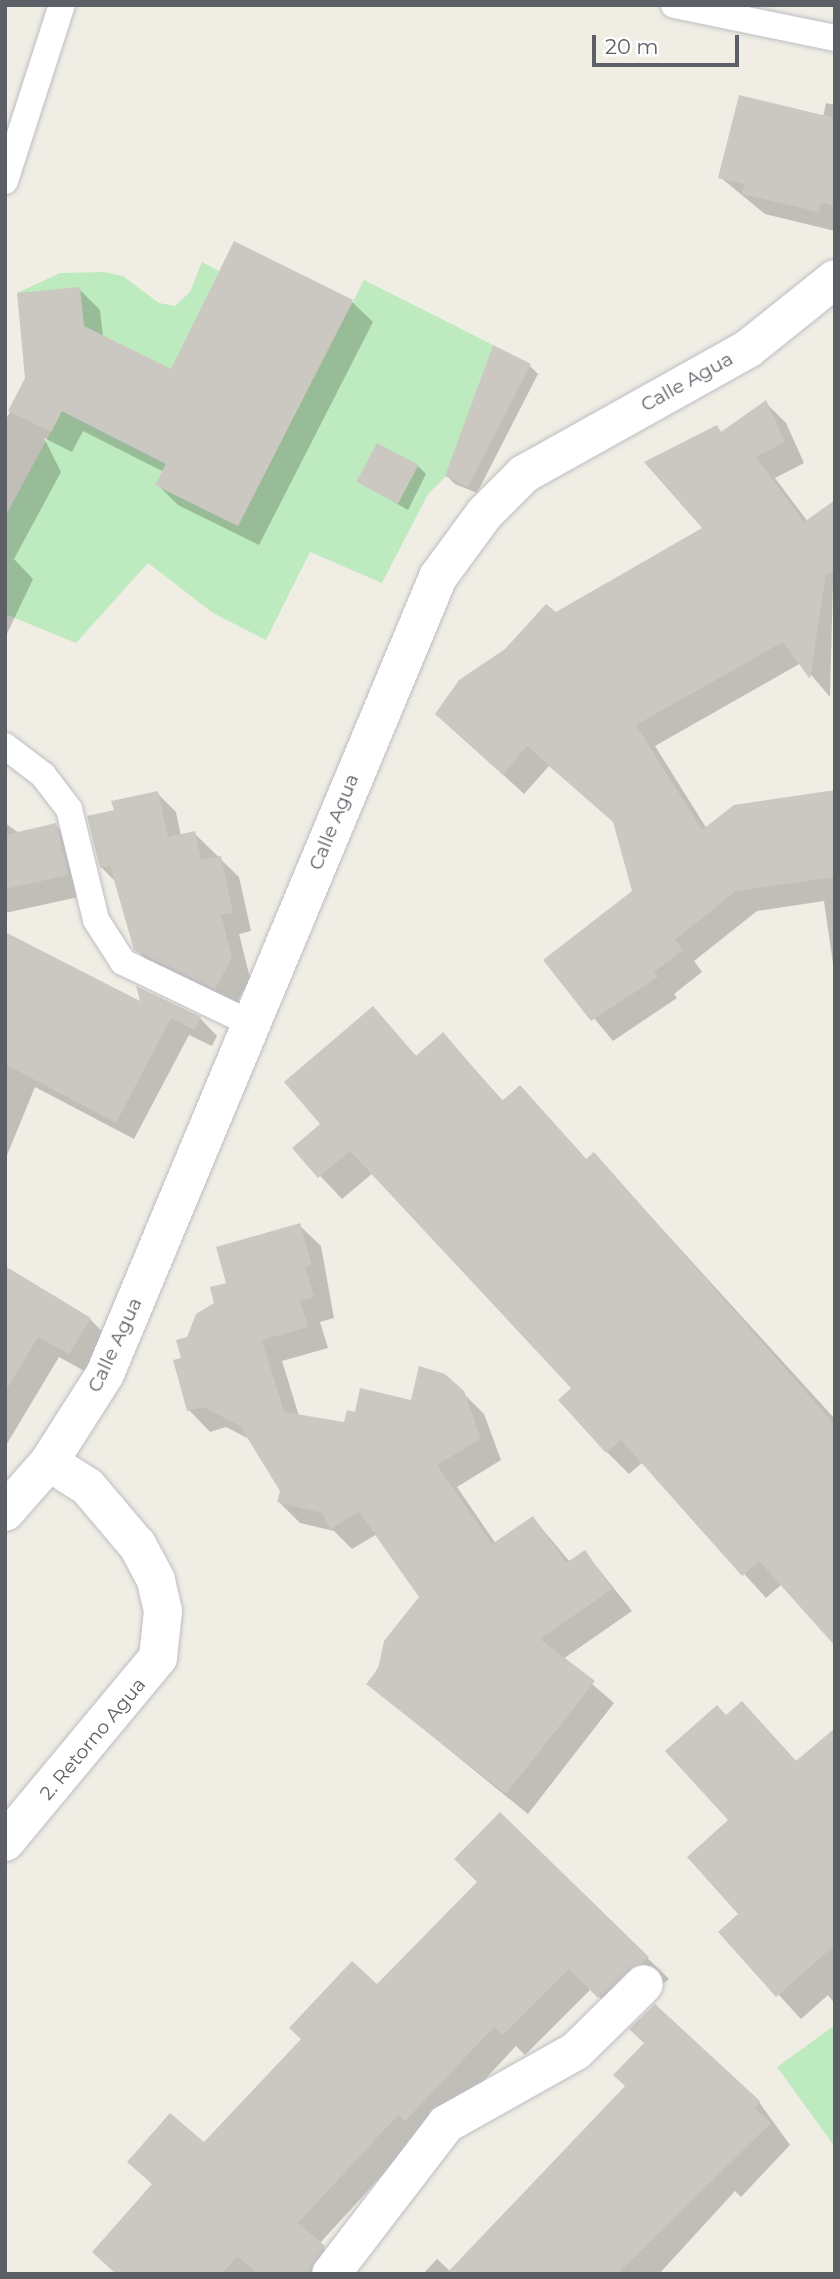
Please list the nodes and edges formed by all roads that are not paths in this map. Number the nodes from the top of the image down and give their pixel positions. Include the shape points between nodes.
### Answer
1 (62, 5) edge
2 (674, 5) edge
3 (835, 38) edge
4 (5, 181) edge
5 (835, 279) edge
6 (5, 746) edge
7 (252, 1024) junction
8 (49, 1462) junction
9 (5, 1512) edge
10 (5, 1842) edge
11 (644, 1984) dead end
12 (331, 2274) edge

1 - 4 lane
2 - 3 lane
5 - 7 street, Calle Agua via 749,348 565,446 524,474 485,513 438,577 400,658
6 - 7 lane via 43,775 69,809 96,920 123,962
7 - 8 street, Calle Agua via 105,1374
8 - 9 street, Calle Agua
8 - 10 street, 2. Retorno Agua via 88,1487 137,1545 156,1580 163,1611 158,1658
11 - 12 street via 576,2050 446,2124

